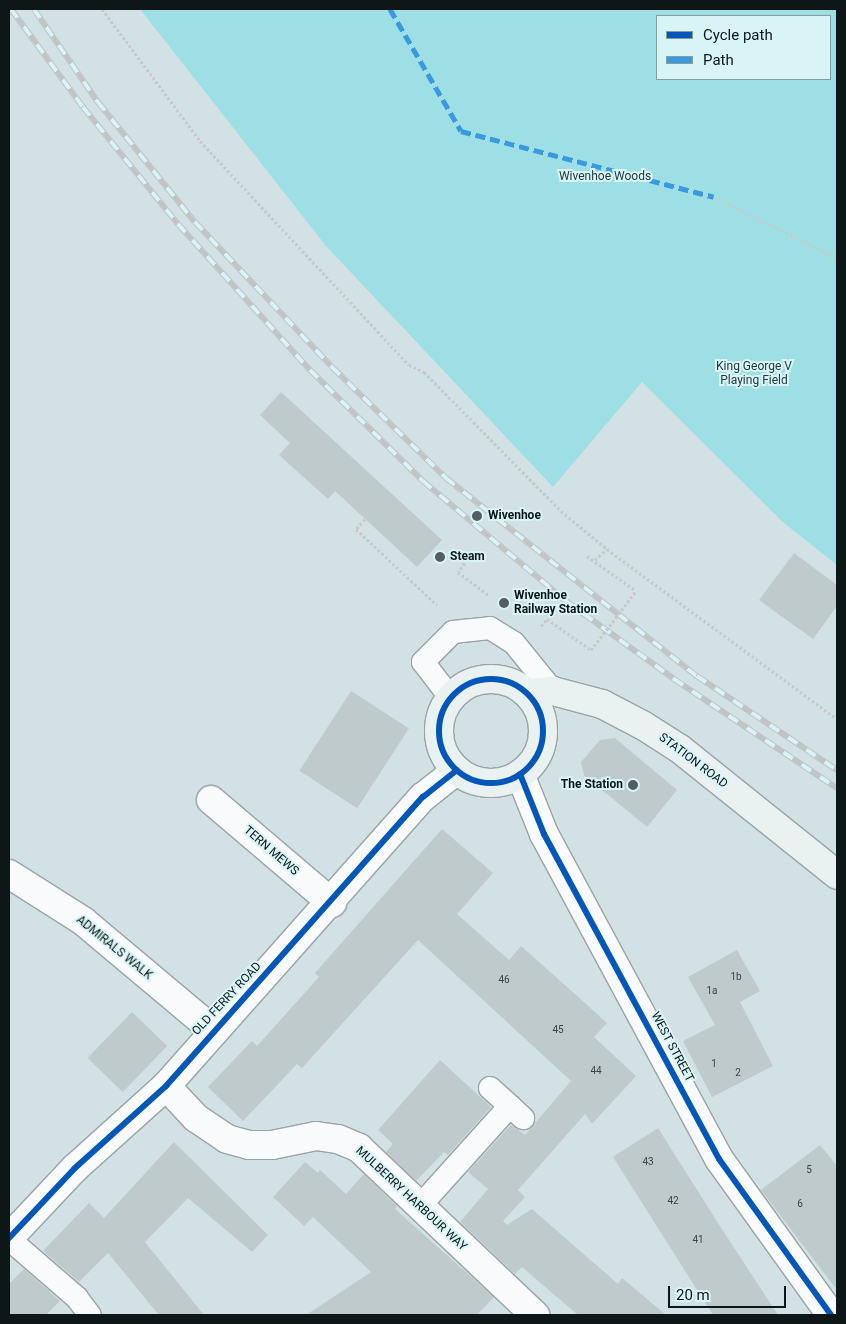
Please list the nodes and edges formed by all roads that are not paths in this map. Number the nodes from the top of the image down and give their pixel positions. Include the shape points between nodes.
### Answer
1 (540, 692) junction
2 (450, 698) junction
3 (457, 770) junction
4 (520, 774) junction
5 (211, 800) dead end
6 (9, 874) edge
7 (837, 875) edge
8 (332, 903) junction
9 (213, 1030) junction
10 (166, 1086) junction
11 (490, 1088) dead end
12 (419, 1207) junction
13 (9, 1239) edge
14 (90, 1315) edge
15 (535, 1315) edge
16 (831, 1315) edge

1 - 2 main road via 497,679 479,680 463,686
1 - 2 lane via 514,643 490,628 452,632 423,662
1 - 4 main road via 543,735 536,757
1 - 7 main road, STATION ROAD via 602,704 672,744
2 - 3 main road via 438,727 440,743
3 - 4 main road via 475,780 495,782
3 - 8 street, OLD FERRY ROAD via 423,797
4 - 16 street, WEST STREET via 544,834 719,1159
5 - 8 street, TERN MEWS
6 - 9 street, ADMIRALS WALK via 83,921
8 - 9 street, OLD FERRY ROAD
9 - 10 street, OLD FERRY ROAD
10 - 12 street, MULBERRY HARBOUR WAY via 196,1118 227,1139 249,1145 316,1136 338,1138 360,1148
10 - 13 street, OLD FERRY ROAD via 75,1168
11 - 12 lane via 516,1112
12 - 15 street, MULBERRY HARBOUR WAY
13 - 14 lane via 77,1298

